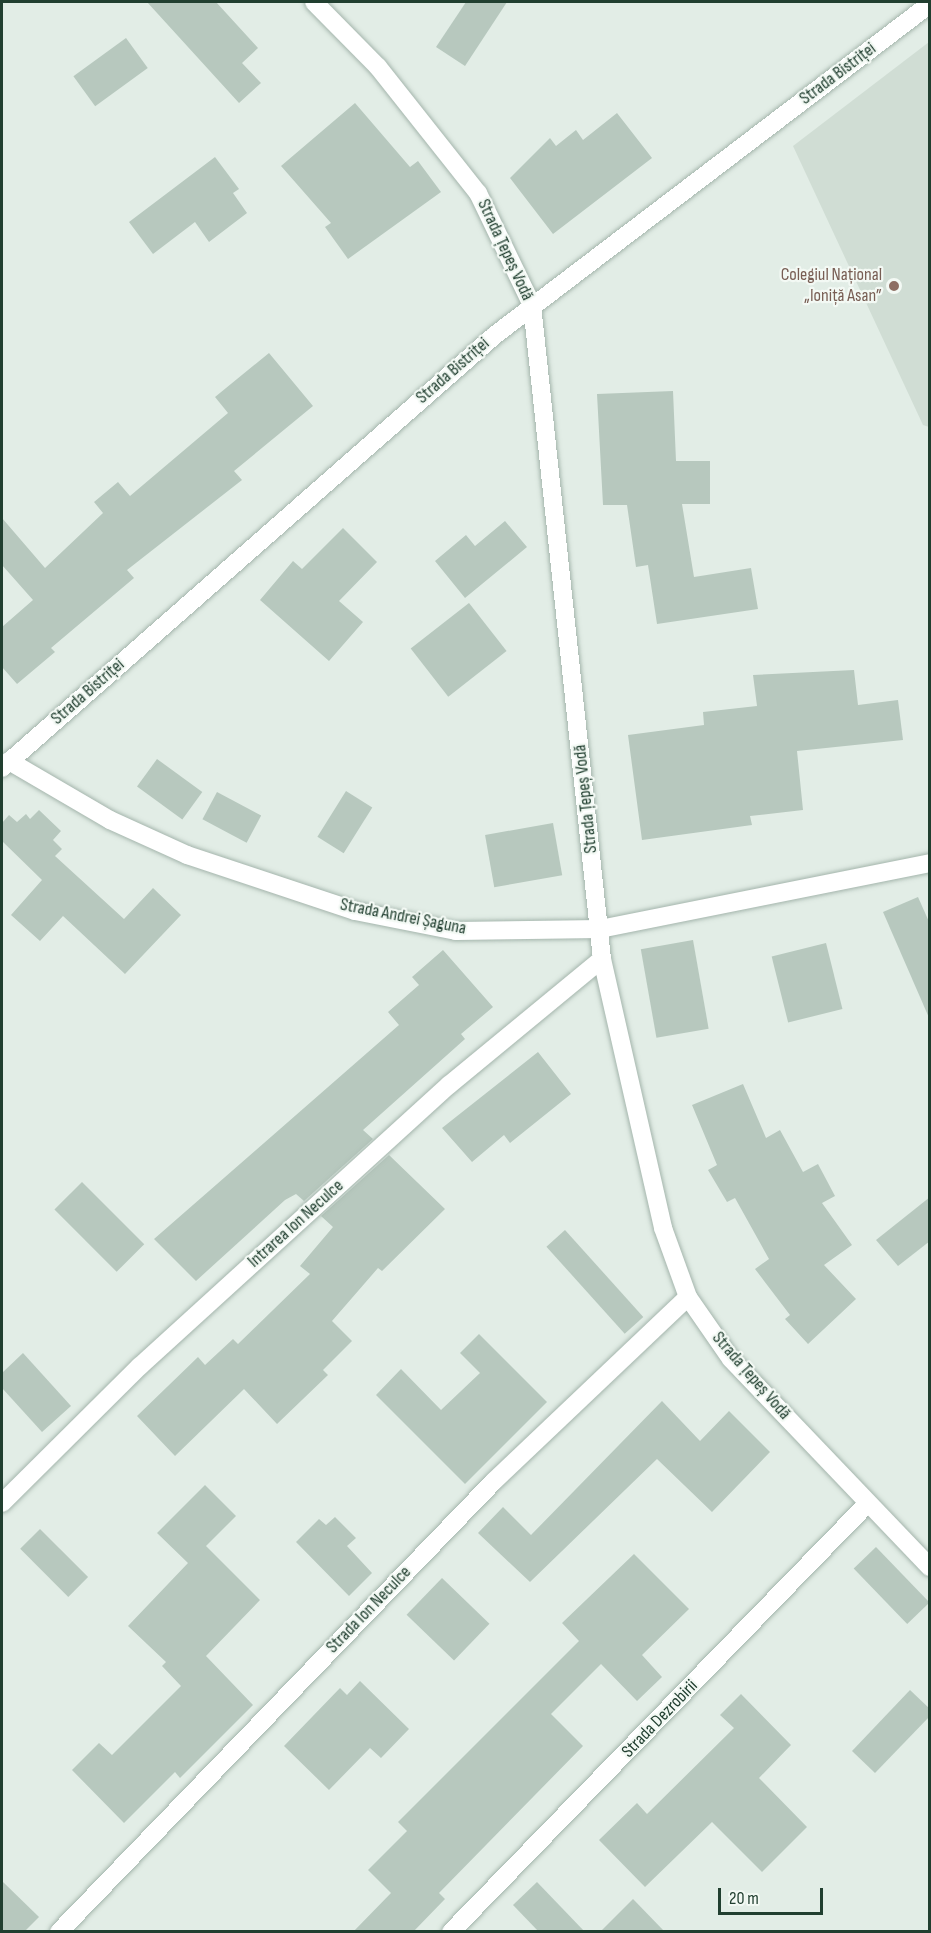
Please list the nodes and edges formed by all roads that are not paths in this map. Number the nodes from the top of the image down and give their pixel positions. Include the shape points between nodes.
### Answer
1 (314, 2) edge
2 (930, 4) edge
3 (532, 305) junction
4 (5, 765) edge
5 (930, 863) edge
6 (600, 929) junction
7 (602, 959) junction
8 (688, 1297) junction
9 (2, 1503) edge
10 (867, 1504) junction
11 (930, 1567) edge
12 (59, 1932) edge
13 (451, 1932) edge

1 - 3 street, Strada Țepeș Vodă via 378,67 478,193
2 - 3 street, Strada Bistriței
3 - 4 street, Strada Bistriței
3 - 6 street, Strada Țepeș Vodă
4 - 6 street, Strada Andrei Șaguna via 187,855 356,911 456,931
5 - 6 street, Strada Andrei Șaguna
6 - 7 street, Strada Țepeș Vodă
7 - 8 street, Strada Țepeș Vodă via 663,1228
7 - 9 street, Intrarea Ion Neculce via 449,1085 140,1366
8 - 10 street, Strada Țepeș Vodă via 731,1359
8 - 12 street, Strada Ion Neculce via 494,1481
10 - 11 street, Strada Țepeș Vodă
10 - 13 street, Strada Dezrobirii

